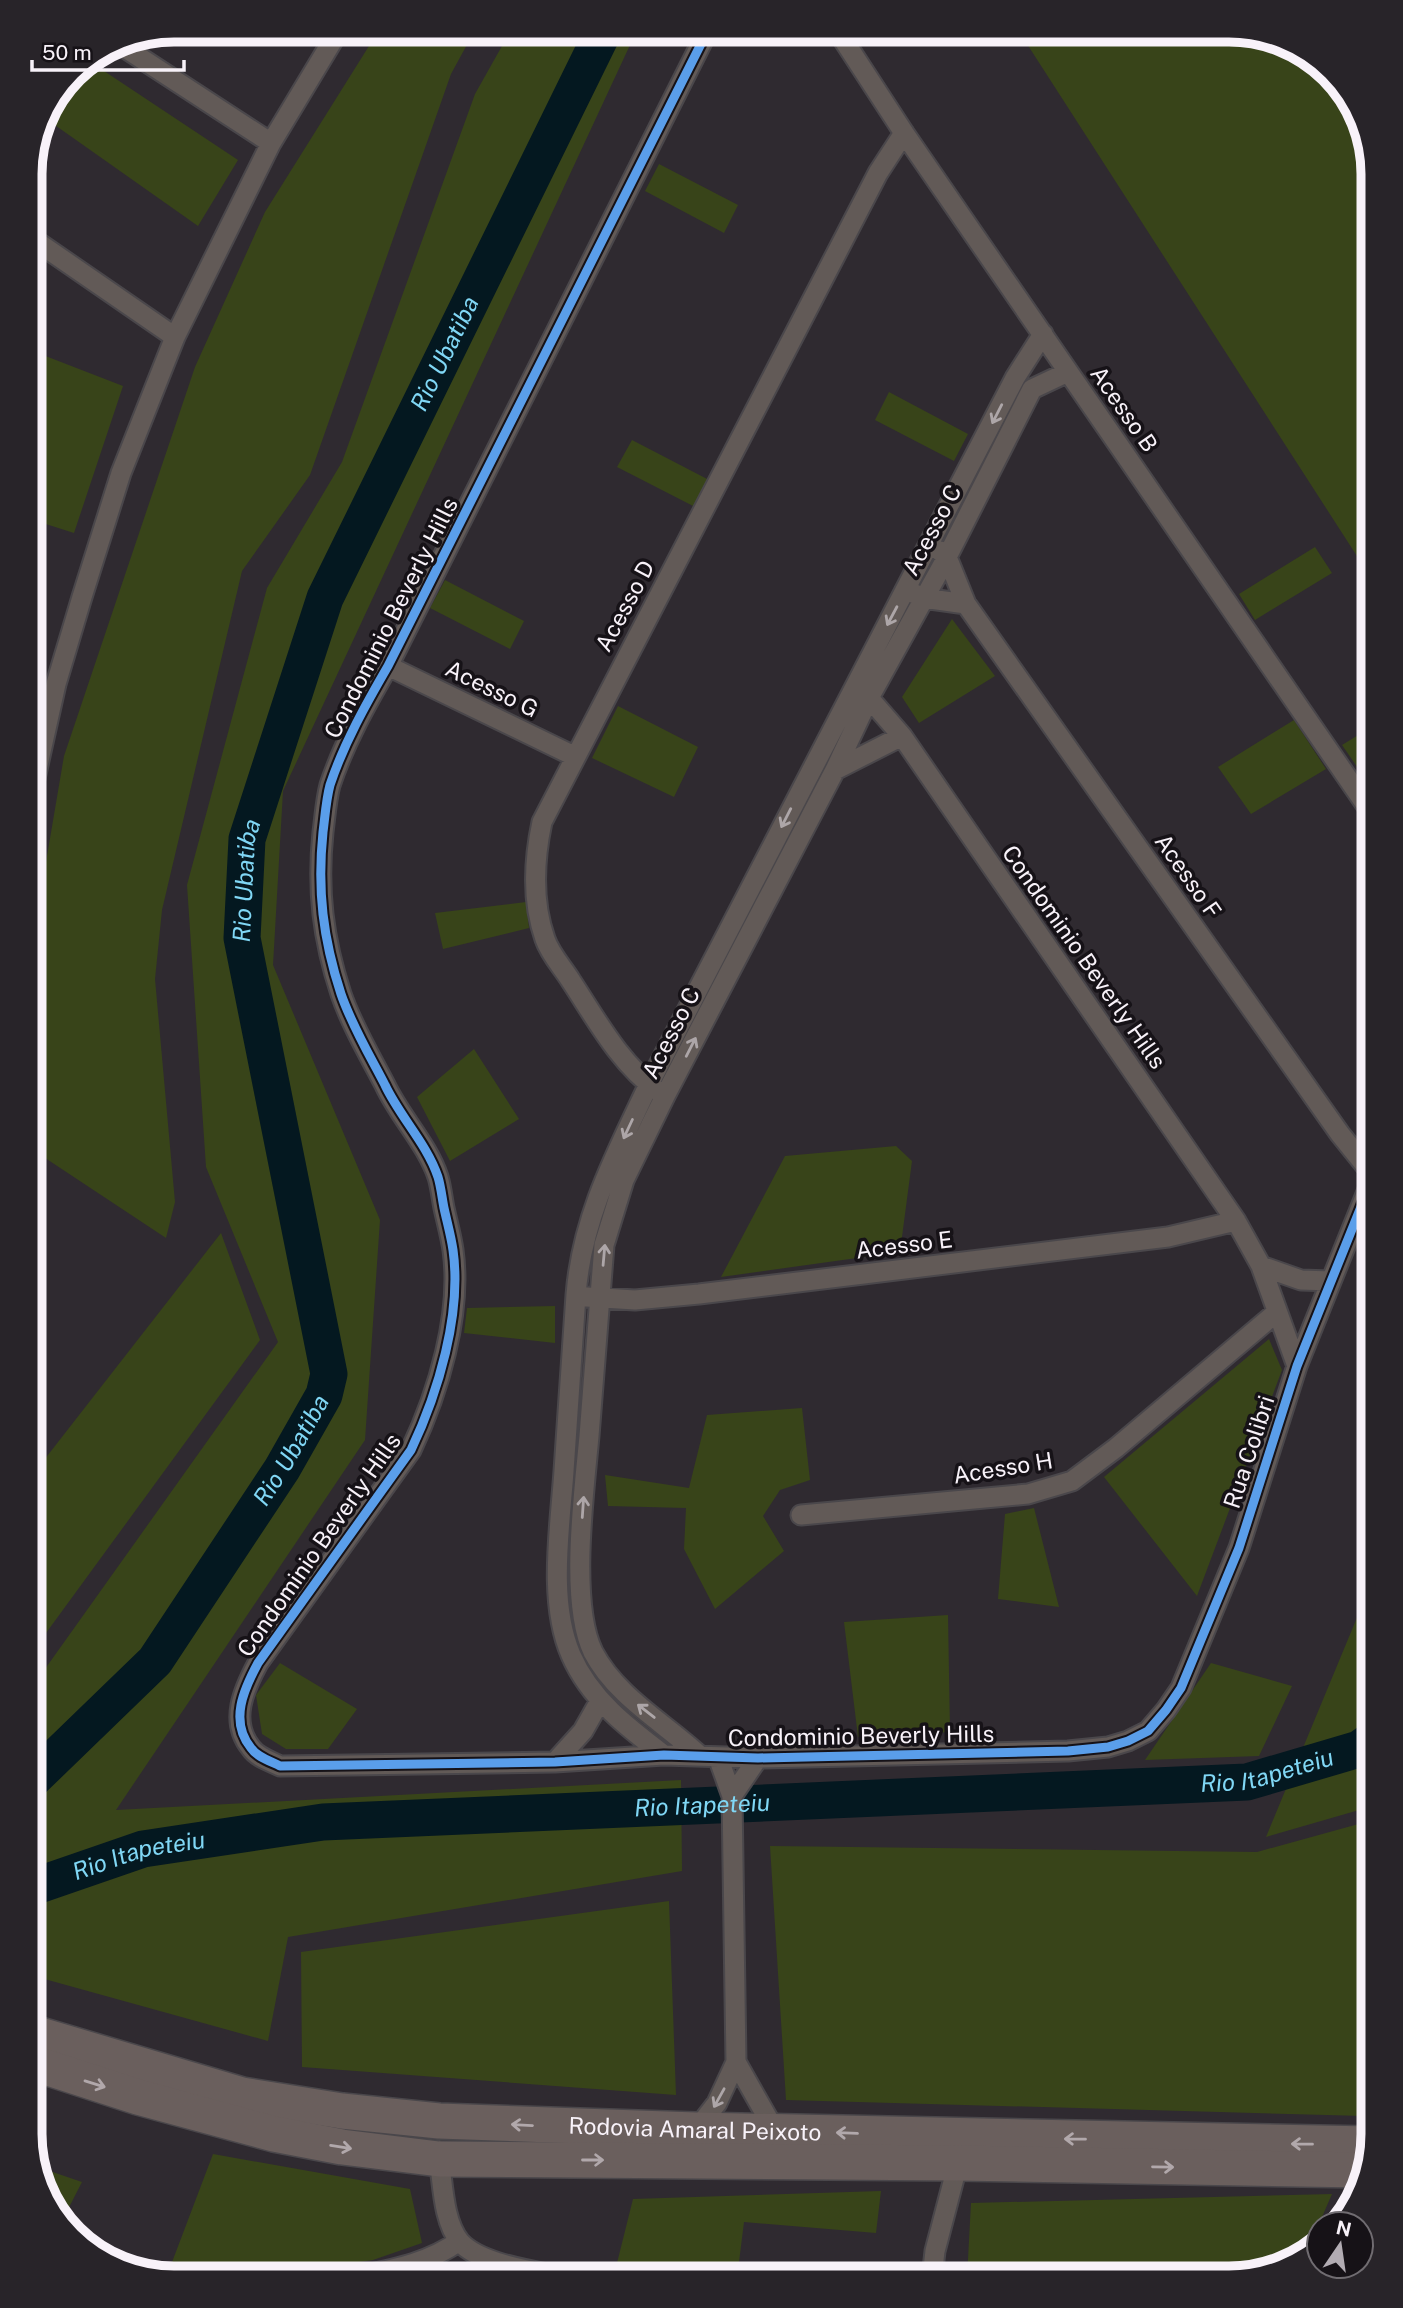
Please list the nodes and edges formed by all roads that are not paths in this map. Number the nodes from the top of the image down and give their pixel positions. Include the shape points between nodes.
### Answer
1 (332, 42) edge
2 (702, 42) edge
3 (845, 42) edge
4 (127, 50) edge
5 (904, 133) junction
6 (271, 143) junction
7 (42, 245) edge
8 (1043, 334) junction
9 (175, 337) junction
10 (1068, 372) junction
11 (1015, 378) junction
12 (1032, 390) junction
13 (932, 543) junction
14 (947, 557) junction
15 (914, 594) junction
16 (967, 604) junction
17 (388, 666) junction
18 (861, 693) junction
19 (902, 736) junction
20 (42, 747) edge
21 (574, 756) junction
22 (835, 770) junction
23 (1361, 798) edge
24 (649, 1084) junction
25 (665, 1096) junction
26 (1361, 1161) edge
27 (1361, 1206) edge
28 (1236, 1221) junction
29 (1261, 1266) junction
30 (1331, 1281) junction
31 (576, 1295) junction
32 (600, 1299) junction
33 (1278, 1312) junction
34 (1297, 1366) junction
35 (801, 1515) dead end
36 (600, 1701) junction
37 (1148, 1731) joint
38 (664, 1755) junction
39 (708, 1756) junction
40 (758, 1758) junction
41 (555, 1762) junction
42 (732, 1798) junction
43 (42, 2036) edge
44 (736, 2062) junction
45 (42, 2066) edge
46 (696, 2130) junction
47 (775, 2131) junction
48 (1360, 2144) edge
49 (439, 2159) junction
50 (958, 2163) junction
51 (1356, 2170) edge
52 (459, 2241) junction
53 (401, 2266) edge
54 (515, 2266) edge
55 (933, 2266) edge

1 - 6 street
2 - 17 street, Condominio Beverly Hills
3 - 5 street, Acesso B
4 - 6 street
5 - 8 street, Acesso B
5 - 21 street, Acesso D via 878,173
6 - 9 street
7 - 9 street
8 - 10 street, Acesso B
8 - 11 street, Acesso C
9 - 20 street via 117,485 56,684
10 - 12 street
10 - 23 street, Acesso B
11 - 12 street
11 -> 13 street, Acesso C
12 - 14 street, Acesso C
13 - 14 street, Acesso F
13 - 15 street, Acesso C
14 - 15 street, Acesso C
14 - 16 street, Acesso F
15 - 16 street
15 - 18 street, Acesso C
16 - 26 street, Acesso F
17 - 21 street, Acesso G
17 - 41 street, Condominio Beverly Hills via 362,711 330,787 319,894 342,997 393,1102 438,1177 453,1250 449,1335 429,1408 411,1450 258,1663 240,1702 241,1730 250,1748 280,1766
18 - 19 street, Condominio Beverly Hills
18 - 22 street, Acesso C
18 -> 24 street, Acesso C
19 - 22 street
19 - 28 street, Condominio Beverly Hills
21 - 24 street, Acesso D via 542,822 538,909 546,942 616,1049
25 -> 22 street, Acesso C
24 - 25 street, Acesso D
24 -> 31 street, Acesso C via 595,1203 579,1262
32 -> 25 street, Acesso C via 604,1245 617,1198
27 - 30 street, Rua Colibri
28 - 29 street, Condominio Beverly Hills
28 - 32 street, Acesso E via 1154,1239 699,1294
29 - 30 street via 1301,1280
29 - 33 street, Condominio Beverly Hills
30 - 34 street, Rua Colibri
31 - 32 street, Acesso E
31 - 36 street, Acesso C via 558,1609 571,1656
39 -> 32 street, Acesso C via 617,1685 593,1650 585,1627 580,1597 583,1513
33 - 34 street, Condominio Beverly Hills
33 - 35 street, Acesso H via 1072,1481 1028,1494
34 - 37 street, Rua Colibri via 1239,1548 1181,1688
36 - 38 street, Acesso C
36 - 41 street via 583,1731
37 - 40 street, Condominio Beverly Hills via 1108,1747 1068,1751
38 - 39 street, Condominio Beverly Hills
38 - 41 street, Condominio Beverly Hills
39 - 40 street, Condominio Beverly Hills
39 - 42 street
40 - 42 street
42 - 44 street
46 -> 43 highway, Rodovia Amaral Peixoto via 439,2121 280,2102 172,2076
44 -> 46 street via 717,2103
44 - 47 street
45 -> 49 highway, Rodovia Amaral Peixoto via 274,2134
46 - 47 highway, Rodovia Amaral Peixoto
48 -> 47 highway, Rodovia Amaral Peixoto
49 -> 50 highway, Rodovia Amaral Peixoto
49 - 52 street via 447,2208
50 -> 51 highway, Rodovia Amaral Peixoto
50 - 55 street
52 - 53 street via 445,2252
52 - 54 street via 473,2253

